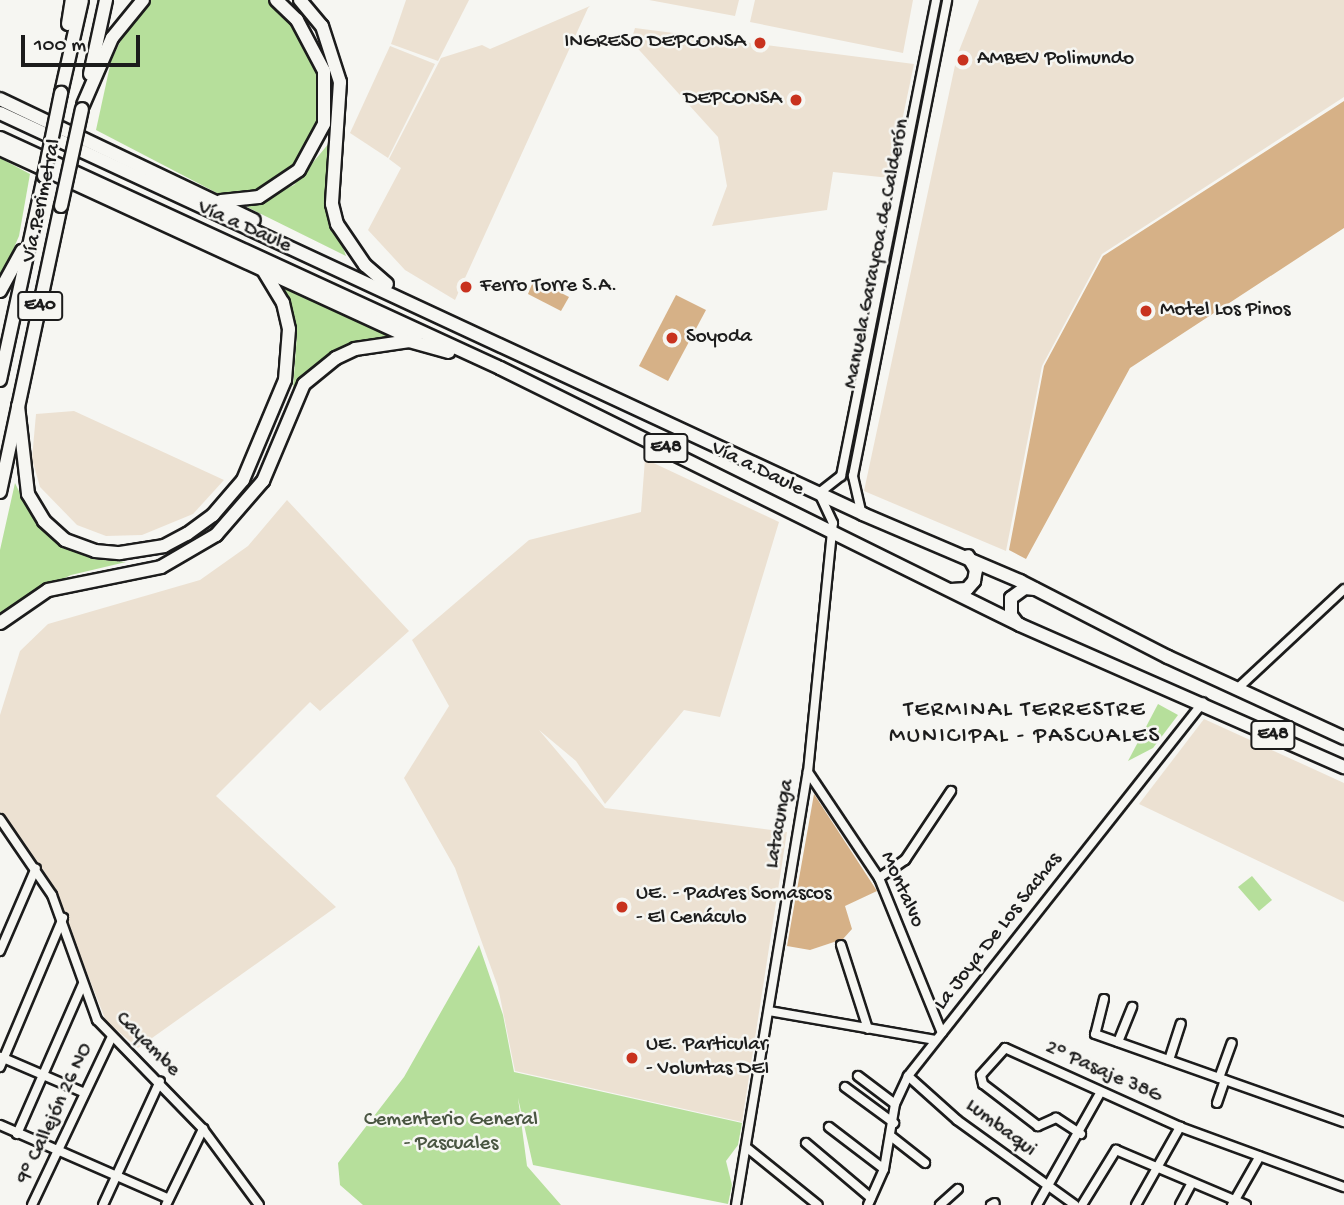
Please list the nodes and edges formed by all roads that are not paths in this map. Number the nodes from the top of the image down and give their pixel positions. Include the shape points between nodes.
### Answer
1 (72, 0) edge
2 (82, 0) edge
3 (106, 0) edge
4 (143, 0) edge
5 (276, 0) edge
6 (300, 0) edge
7 (936, 0) edge
8 (947, 0) edge
9 (62, 89) junction
10 (0, 99) edge
11 (83, 107) junction
12 (0, 113) edge
13 (0, 138) edge
14 (0, 149) edge
15 (216, 201) junction
16 (30, 235) junction
17 (324, 261) junction
18 (264, 271) junction
19 (293, 271) junction
20 (875, 290) junction
21 (0, 291) edge
22 (889, 293) junction
23 (417, 304) junction
24 (425, 344) junction
25 (500, 368) junction
26 (0, 380) edge
27 (18, 406) junction
28 (0, 492) edge
29 (820, 493) junction
30 (863, 514) junction
31 (833, 528) junction
32 (968, 556) junction
33 (1344, 589) edge
34 (950, 590) junction
35 (1042, 591) junction
36 (0, 624) edge
37 (1020, 625) junction
38 (1238, 688) junction
39 (1203, 703) junction
40 (1344, 738) edge
41 (1344, 766) edge
42 (808, 772) junction
43 (951, 791) dead end
44 (2, 822) edge
45 (0, 834) edge
46 (36, 868) junction
47 (879, 878) junction
48 (63, 918) junction
49 (841, 945) dead end
50 (0, 951) edge
51 (83, 984) junction
52 (1104, 999) dead end
53 (1132, 1006) dead end
54 (769, 1011) junction
55 (1181, 1024) dead end
56 (868, 1029) junction
57 (939, 1036) junction
58 (111, 1039) junction
59 (1118, 1042) junction
60 (1232, 1043) dead end
61 (2, 1057) edge
62 (1169, 1060) junction
63 (0, 1067) edge
64 (45, 1076) junction
65 (858, 1076) dead end
66 (908, 1076) junction
67 (1222, 1079) junction
68 (160, 1081) junction
69 (845, 1087) dead end
70 (85, 1093) junction
71 (1100, 1093) junction
72 (1217, 1102) dead end
73 (895, 1104) junction
74 (1344, 1122) edge
75 (894, 1123) junction
76 (0, 1125) edge
77 (829, 1127) dead end
78 (1180, 1127) junction
79 (203, 1129) junction
80 (18, 1133) junction
81 (1081, 1133) junction
82 (892, 1137) junction
83 (806, 1143) dead end
84 (746, 1147) junction
85 (58, 1150) junction
86 (1260, 1156) junction
87 (925, 1163) dead end
88 (1158, 1168) junction
89 (884, 1169) junction
90 (117, 1176) junction
91 (1191, 1184) junction
92 (1344, 1187) edge
93 (1048, 1188) junction
94 (958, 1189) dead end
95 (870, 1201) edge
96 (167, 1202) edge
97 (1233, 1203) edge
98 (32, 1205) edge
99 (103, 1205) edge
100 (259, 1205) edge
101 (736, 1205) edge
102 (818, 1205) edge
103 (940, 1205) edge
104 (1037, 1205) edge
105 (1075, 1205) edge
106 (1082, 1205) edge
107 (1136, 1205) edge
108 (1180, 1205) edge
109 (1246, 1205) edge

1 - 9 highway
2 - 9 highway, Vía Perimetral / E40
3 - 11 highway, Vía Perimetral / E40
4 - 11 highway via 112,38
5 - 15 highway via 297,20 324,71 324,124 316,147 281,183 258,197
6 - 23 highway via 322,26 341,82 332,204 337,224 365,265
7 - 20 street, Manuela Garaycoa de Calderón
8 - 22 street, Manuela Garaycoa de Calderón
9 - 16 highway, Vía Perimetral / E40, bridge
10 - 15 highway
11 - 27 highway, Vía Perimetral / E40, bridge
12 - 17 highway, Vía a Daule / E48
13 - 19 highway, Vía a Daule / E48
14 - 18 highway
15 - 17 highway
16 - 21 highway
16 - 26 highway, Vía Perimetral / E40
17 - 23 highway, Vía a Daule / E48
18 - 19 highway
18 - 24 highway
18 - 27 highway via 283,303 289,329 285,380 243,480 213,515 187,534 141,552 95,551 65,540 44,521 28,494
19 - 25 highway, Vía a Daule / E48
20 - 22 street
20 - 29 street, Manuela Garaycoa de Calderón via 841,476
22 - 30 street, Manuela Garaycoa de Calderón via 853,476 853,496
23 - 29 highway, Vía a Daule / E48
24 - 25 highway
24 - 36 highway via 376,344 319,369 293,404 262,481 242,510 195,551 161,566 48,590
25 - 31 highway, Vía a Daule / E48
27 - 28 highway, Vía Perimetral / E40
29 - 30 highway, Vía a Daule / E48
29 - 31 street, Latacunga via 831,509
30 - 32 highway, Vía a Daule / E48
31 - 34 highway, Vía a Daule / E48
31 - 42 street, Latacunga
32 - 34 highway via 975,565 974,581 961,591
32 - 35 highway, Vía a Daule / E48
33 - 38 street
34 - 37 highway, Vía a Daule / E48
35 - 37 highway via 1025,588 1011,598 1011,615
35 - 38 highway, Vía a Daule / E48
37 - 39 highway, Vía a Daule / E48
38 - 40 highway, Vía a Daule / E48
39 - 41 highway, Vía a Daule / E48
39 - 57 street, La Joya De Los Sachas
42 - 47 street, Montalvo
42 - 54 street, Latacunga
43 - 47 street via 905,860
44 - 45 street
44 - 46 street, Cayambe
46 - 48 street, Cayambe
46 - 50 street
47 - 57 street, Montalvo
48 - 51 street, Cayambe
48 - 61 street
49 - 56 street
51 - 58 street, Cayambe via 97,1020
51 - 64 street
52 - 59 street via 1093,1032
53 - 59 street
54 - 56 street
54 - 84 street, Latacunga
55 - 62 street
56 - 57 street
57 - 66 street, La Joya De Los Sachas
58 - 68 street, Cayambe
58 - 70 street, 9° Callejón 26 NO
59 - 62 street
60 - 67 street
61 - 63 street
61 - 64 street
62 - 67 street
64 - 70 street
64 - 80 street
65 - 73 street
66 - 73 street, La Joya De Los Sachas
66 - 93 street, Lumbaqui
67 - 72 street
67 - 74 street
68 - 79 street, Cayambe
68 - 90 street
69 - 75 street
70 - 85 street, 9° Callejón 26 NO
71 - 78 street, 2° Pasaje 38G
71 - 81 street
71 - 81 street, 2° Pasaje 38G via 1005,1048 981,1075 983,1084 1038,1126 1053,1118
73 - 75 street, La Joya De Los Sachas
75 - 82 street, La Joya De Los Sachas
76 - 80 street
77 - 89 street
78 - 86 street, 2° Pasaje 38G
78 - 88 street
79 - 96 street
79 - 100 street, Cayambe
80 - 85 street
81 - 93 street
82 - 87 street
82 - 89 street, La Joya De Los Sachas
83 - 95 street
84 - 101 street, Latacunga
84 - 102 street
85 - 90 street
85 - 98 street, 9° Callejón 26 NO
86 - 92 street, 2° Pasaje 38G
86 - 97 street
88 - 91 street
88 - 106 street via 1116,1150
88 - 107 street
89 - 95 street, La Joya De Los Sachas
90 - 96 street
90 - 99 street
91 - 97 street
91 - 108 street
93 - 104 street
93 - 105 street, Lumbaqui
94 - 103 street
97 - 109 street

